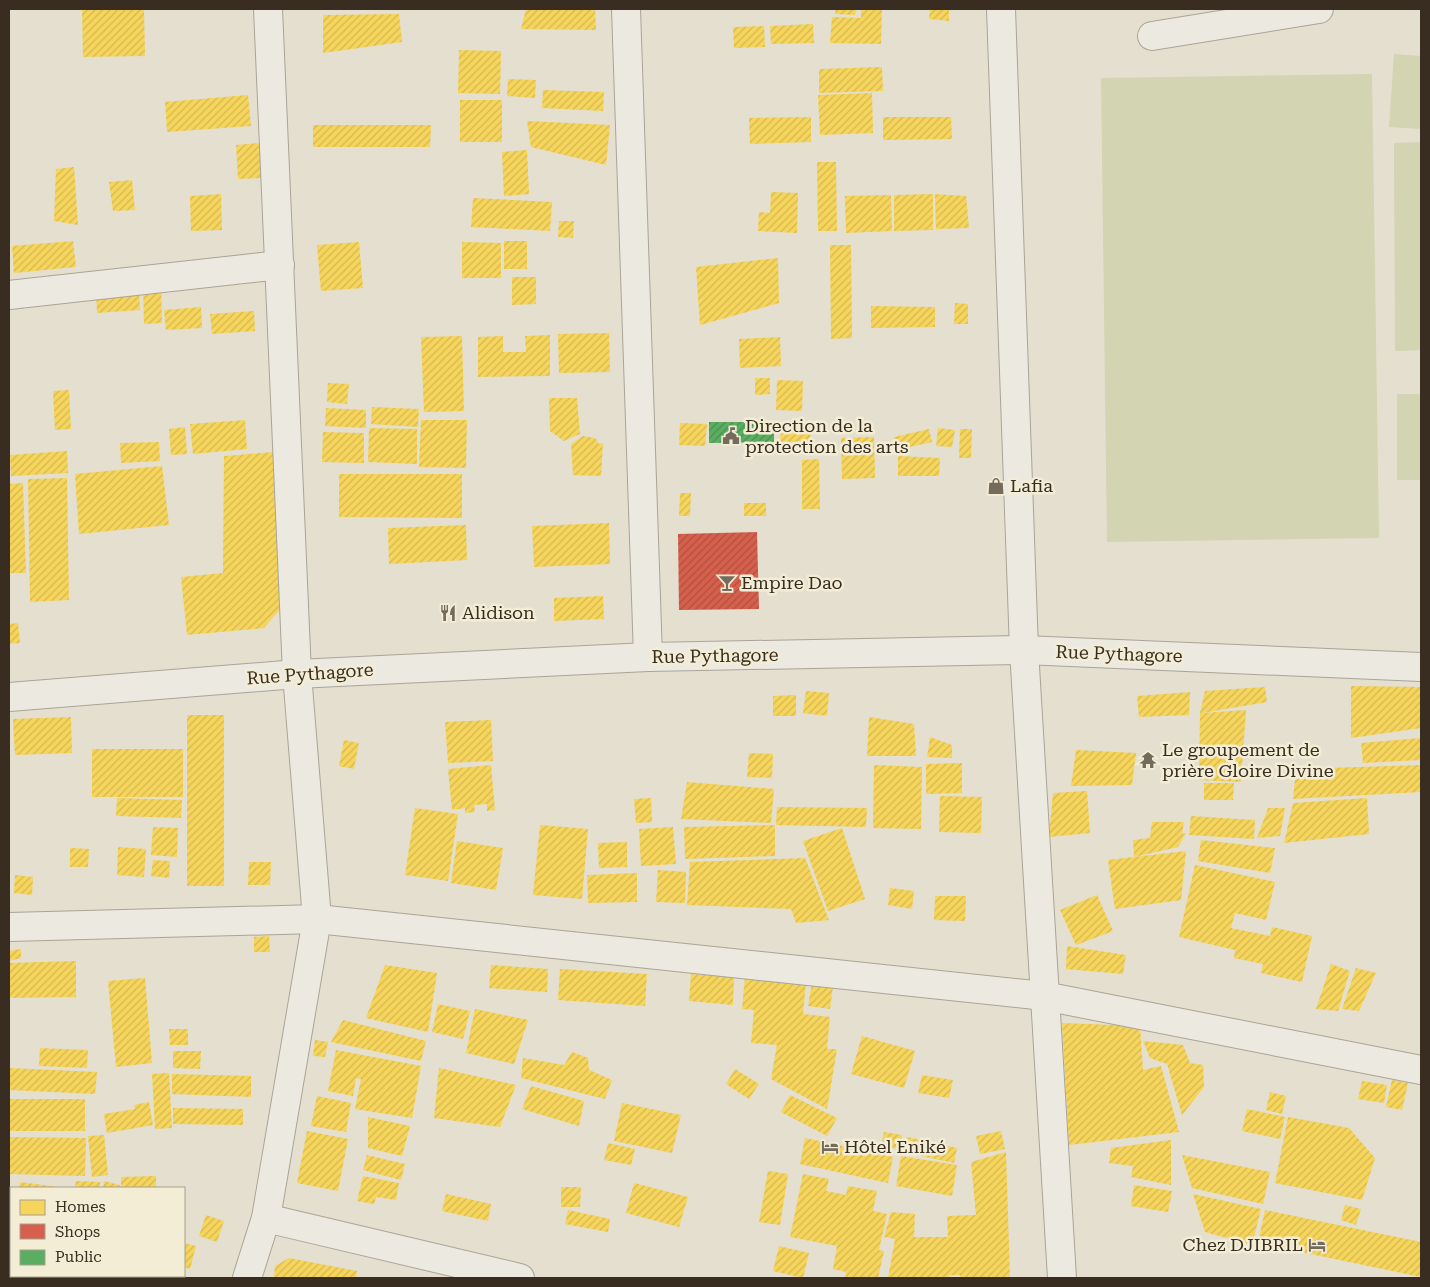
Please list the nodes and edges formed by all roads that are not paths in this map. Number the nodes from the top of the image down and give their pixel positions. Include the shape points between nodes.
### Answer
1 (268, 9) edge
2 (626, 9) edge
3 (1001, 9) edge
4 (1319, 9) edge
5 (1152, 36) dead end
6 (280, 265) junction
7 (9, 295) edge
8 (1024, 650) junction
9 (648, 657) junction
10 (1421, 667) edge
11 (297, 674) junction
12 (9, 697) edge
13 (317, 919) junction
14 (9, 927) edge
15 (1044, 996) junction
16 (1421, 1070) edge
17 (266, 1218) junction
18 (247, 1278) edge
19 (520, 1278) edge
20 (1062, 1278) edge

1 - 6 street
2 - 9 street
3 - 8 street
4 - 5 street
6 - 7 street
6 - 11 street
8 - 9 street, Rue Pythagore
8 - 10 street, Rue Pythagore
8 - 15 street
9 - 11 street, Rue Pythagore
11 - 12 street, Rue Pythagore
11 - 13 street
13 - 14 street
13 - 15 street
13 - 17 street
15 - 16 street
15 - 20 street
17 - 18 street
17 - 19 street

